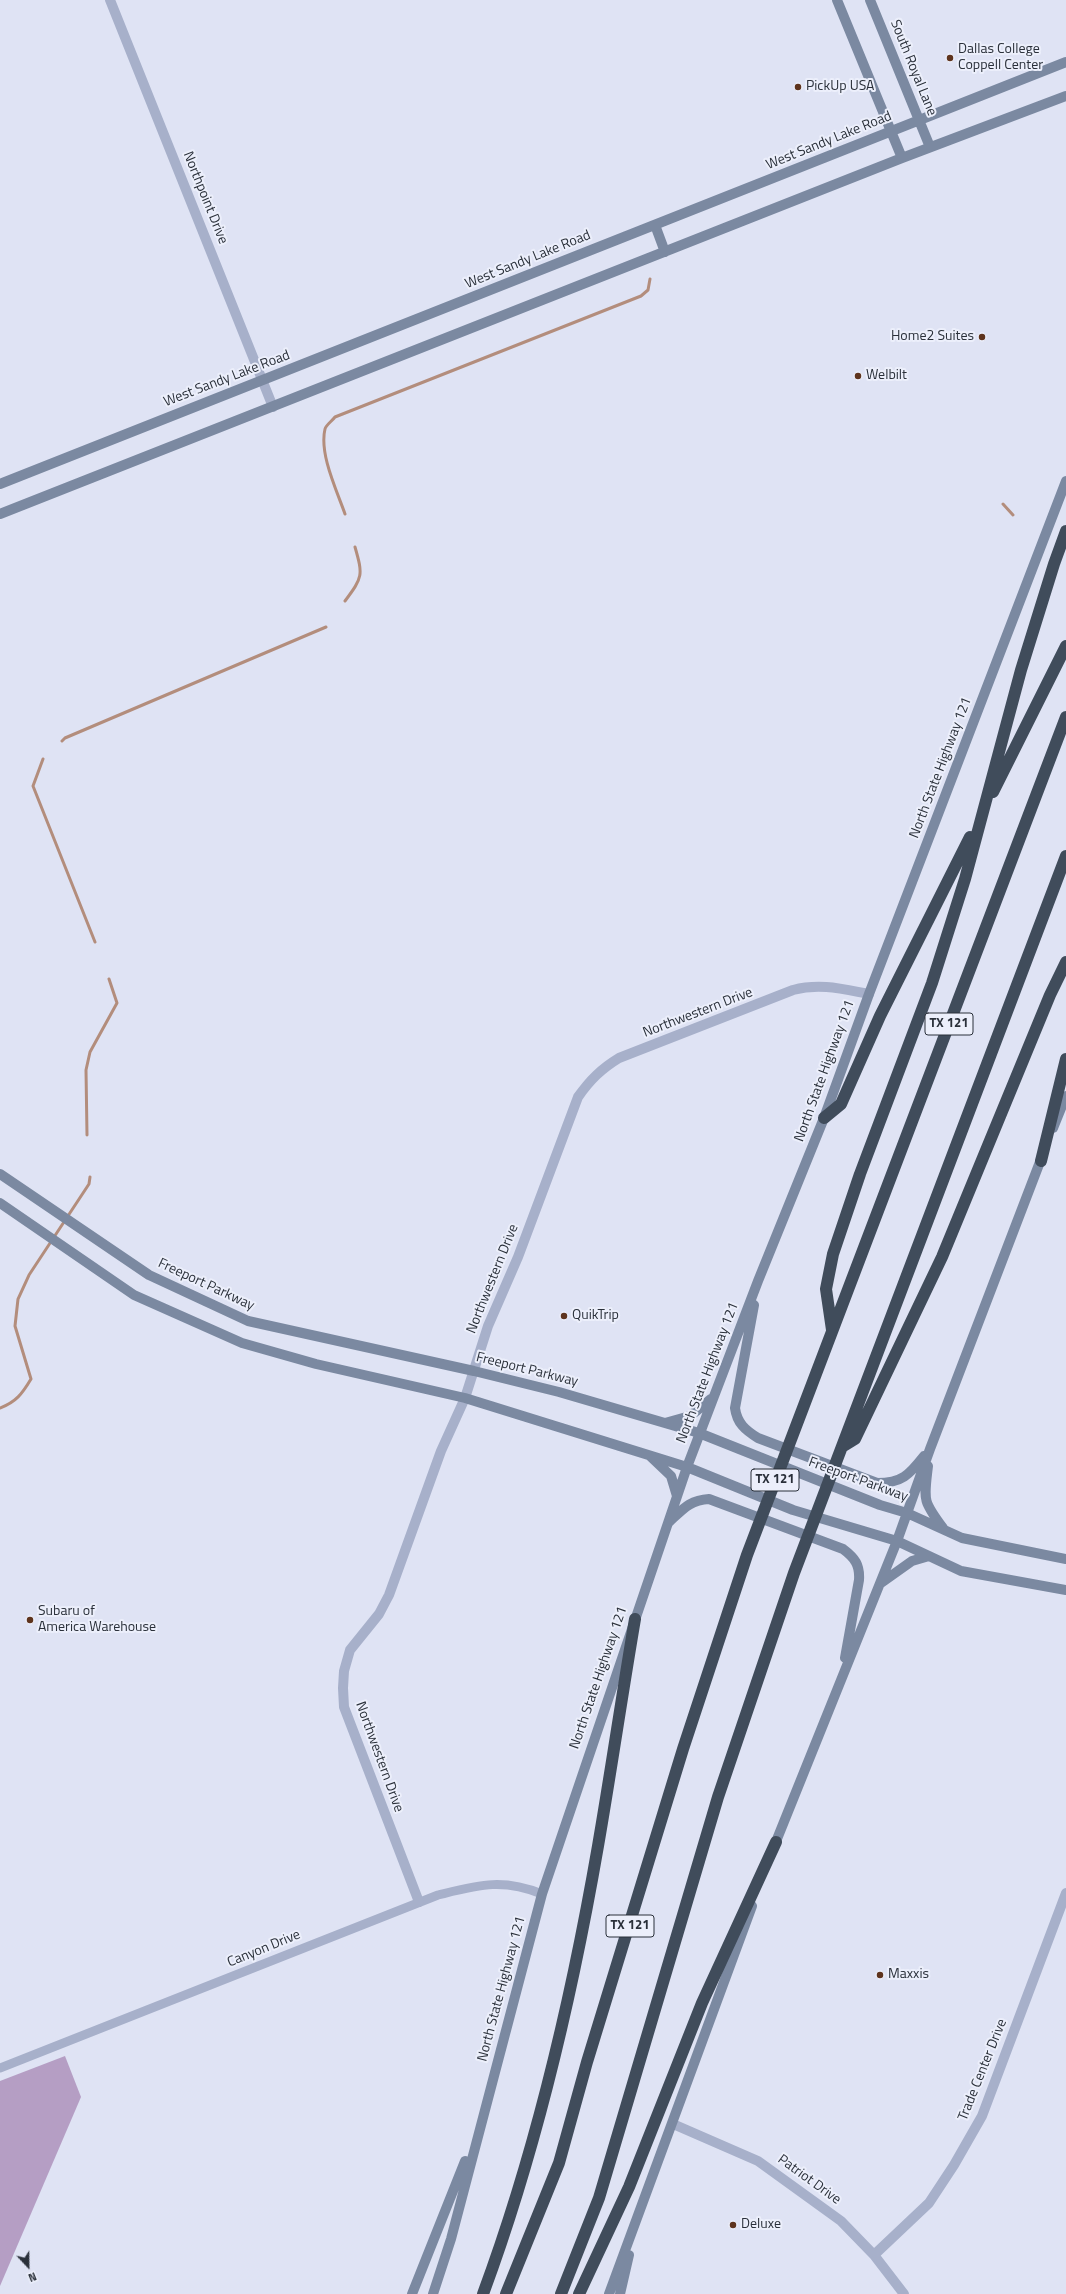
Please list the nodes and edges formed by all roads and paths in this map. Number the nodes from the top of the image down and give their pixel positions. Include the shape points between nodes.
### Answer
1 (110, 0) edge
2 (837, 0) edge
3 (870, 0) edge
4 (1066, 62) edge
5 (1066, 96) edge
6 (919, 120) junction
7 (890, 131) junction
8 (930, 147) junction
9 (902, 158) junction
10 (655, 225) junction
11 (665, 252) junction
12 (263, 380) junction
13 (273, 406) junction
14 (1066, 481) edge
15 (0, 484) edge
16 (0, 514) edge
17 (1066, 531) edge
18 (1066, 646) edge
19 (1066, 717) edge
20 (1066, 856) edge
21 (1066, 962) edge
22 (869, 994) junction
23 (1066, 1059) edge
24 (1066, 1096) edge
25 (824, 1118) junction
26 (1041, 1161) junction
27 (0, 1174) edge
28 (0, 1203) edge
29 (758, 1281) junction
30 (832, 1331) junction
31 (474, 1371) junction
32 (465, 1398) junction
33 (713, 1398) junction
34 (663, 1423) junction
35 (699, 1433) junction
36 (842, 1447) junction
37 (930, 1449) junction
38 (648, 1454) junction
39 (687, 1467) junction
40 (677, 1497) junction
41 (907, 1513) junction
42 (668, 1522) junction
43 (944, 1530) junction
44 (897, 1541) junction
45 (929, 1556) junction
46 (1066, 1559) edge
47 (880, 1583) junction
48 (1066, 1590) edge
49 (635, 1619) junction
50 (842, 1680) junction
51 (776, 1842) junction
52 (1066, 1893) edge
53 (542, 1894) junction
54 (419, 1902) junction
55 (0, 2068) edge
56 (488, 2099) junction
57 (672, 2124) junction
58 (640, 2211) junction
59 (874, 2255) junction
60 (412, 2294) edge
61 (433, 2294) edge
62 (483, 2294) edge
63 (506, 2294) edge
64 (561, 2294) edge
65 (579, 2294) edge
66 (609, 2294) edge
67 (620, 2294) edge
68 (904, 2294) edge

1 - 12 street, Northpoint Drive
2 - 7 main road
3 - 6 main road, South Royal Lane
4 - 6 main road, West Sandy Lake Road
5 - 8 main road
6 - 7 main road, West Sandy Lake Road
6 - 8 main road, South Royal Lane
7 - 9 main road
7 - 10 main road, West Sandy Lake Road
8 - 9 main road
9 - 11 main road
10 - 11 main road
10 - 12 main road, West Sandy Lake Road
11 - 13 main road
12 - 13 street, Northpoint Drive
12 - 15 main road, West Sandy Lake Road
13 - 16 main road
14 - 22 main road, North State Highway 121
17 - 30 highway via 1021,670 965,879 932,983 860,1174 833,1254 826,1289
18 - 25 highway via 880,1016 841,1104
19 - 30 highway, TX 121
20 - 36 highway
21 - 36 highway via 942,1257 855,1439
22 - 25 main road, North State Highway 121
22 - 31 street, Northwestern Drive via 824,986 793,990 619,1058 600,1070 578,1097 518,1257 488,1326
23 - 26 highway
24 - 26 main road
25 - 29 main road, North State Highway 121
26 - 37 main road
27 - 31 main road, Freeport Parkway via 149,1275 248,1321
28 - 32 main road via 134,1295 242,1343 316,1364
29 - 33 main road, North State Highway 121
29 - 37 main road via 735,1408 739,1424 758,1438 877,1483 890,1483 902,1479 912,1472
30 - 63 highway, TX 121 via 747,1555 683,1749 559,2164
31 - 32 street, Northwestern Drive
31 - 34 main road, Freeport Parkway via 559,1392
32 - 38 main road
32 - 54 street, Northwestern Drive via 441,1451 389,1595 379,1614 350,1650 344,1671 344,1706
33 - 34 main road via 690,1416
33 - 35 main road, North State Highway 121
34 - 35 main road, Freeport Parkway
35 - 39 main road, North State Highway 121
35 - 41 main road, Freeport Parkway via 880,1505
36 - 64 highway via 794,1573 718,1797 599,2198
37 - 41 main road
37 - 43 main road via 924,1498 929,1510
38 - 39 main road
38 - 40 main road via 671,1476
39 - 40 main road, North State Highway 121
39 - 44 main road via 793,1510
40 - 42 main road, North State Highway 121
41 - 43 main road, Freeport Parkway
41 - 44 main road
42 - 49 main road, North State Highway 121
42 - 50 main road via 697,1500 709,1500 843,1549 852,1556 860,1568
43 - 46 main road, Freeport Parkway via 962,1538
44 - 45 main road
44 - 47 main road
45 - 47 main road via 912,1561
45 - 48 main road via 961,1571
47 - 50 main road
49 - 53 main road, North State Highway 121
49 - 62 highway via 598,1845 569,1994 508,2223
50 - 51 main road
51 - 57 main road
51 - 65 highway via 702,2003 629,2187
52 - 59 street, Trade Center Drive via 982,2116 929,2203
53 - 54 street, Canyon Drive via 522,1886 488,1884 438,1894
53 - 56 main road, North State Highway 121
54 - 55 street, Canyon Drive
56 - 60 main road
56 - 61 main road, North State Highway 121 via 451,2239
57 - 58 main road
57 - 59 street, Patriot Drive via 758,2160 841,2221
58 - 66 main road
58 - 67 main road
59 - 68 street, Patriot Drive

